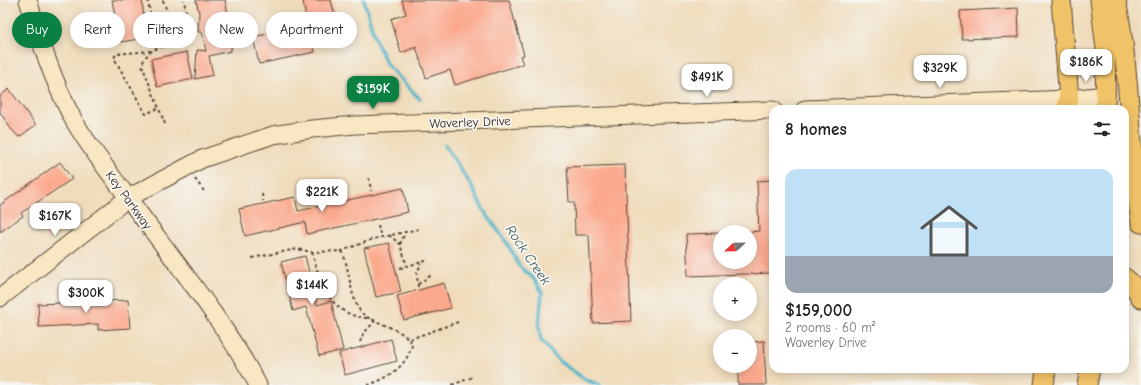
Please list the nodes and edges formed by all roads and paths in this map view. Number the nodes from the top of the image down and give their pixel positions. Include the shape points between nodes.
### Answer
1 (28, 0) edge
2 (148, 0) edge
3 (163, 0) edge
4 (184, 0) edge
5 (1060, 0) edge
6 (1100, 0) edge
7 (1116, 0) edge
8 (150, 12) edge
9 (167, 12) edge
10 (186, 12) edge
11 (162, 48) edge
12 (156, 49) joint
13 (151, 51) junction
14 (1105, 102) edge
15 (1070, 105) edge
16 (1079, 105) edge
17 (158, 108) junction
18 (769, 110) edge
19 (165, 124) dead end
20 (193, 176) dead end
21 (369, 178) dead end
22 (204, 191) dead end
23 (371, 191) dead end
24 (317, 193) dead end
25 (262, 194) dead end
26 (128, 198) junction
27 (263, 201) dead end
28 (319, 201) dead end
29 (1141, 223) edge
30 (378, 225) dead end
31 (419, 229) dead end
32 (406, 232) junction
33 (389, 235) junction
34 (381, 237) junction
35 (400, 244) junction
36 (342, 251) junction
37 (312, 252) junction
38 (252, 258) dead end
39 (429, 260) dead end
40 (422, 262) junction
41 (407, 266) junction
42 (400, 268) dead end
43 (433, 274) dead end
44 (1129, 282) edge
45 (0, 298) edge
46 (1141, 298) edge
47 (370, 318) junction
48 (376, 321) junction
49 (460, 321) dead end
50 (410, 339) junction
51 (360, 342) dead end
52 (1046, 373) edge
53 (1089, 373) edge
54 (473, 377) dead end
55 (258, 385) edge
56 (368, 385) edge
57 (452, 385) edge
58 (1044, 385) edge
59 (1087, 385) edge

1 - 26 street, Key Parkway via 44,51 74,119
2 - 8 path
3 - 9 path
4 - 10 path
5 - 15 main road
6 - 14 main road via 1106,49
7 - 29 main road via 1127,66 1134,174
11 - 12 path
12 - 13 path
13 - 17 path via 142,68
13 - 17 path via 116,54 114,58 146,114
14 - 16 street
17 - 19 path
18 - 26 street, Waverley Drive via 355,125 312,129 273,135 202,159
20 - 22 path
21 - 23 path
24 - 28 path
25 - 27 path
26 - 45 street, Waverley Drive
26 - 55 street, Key Parkway via 226,332
30 - 34 path
31 - 32 path
32 - 33 path
32 - 35 path
33 - 34 path
33 - 35 path
34 - 36 path
35 - 41 path
36 - 37 path
36 - 47 path via 357,306
37 - 38 path via 297,249
37 - 47 path via 322,287 332,299 349,314
39 - 40 path
40 - 41 path
40 - 43 path via 418,270 418,285
41 - 42 path
44 - 46 main road
47 - 48 path
48 - 50 path
48 - 51 path via 363,334
49 - 50 path
50 - 56 path via 410,352 402,366 382,380
52 - 58 main road
53 - 59 main road
54 - 57 path

